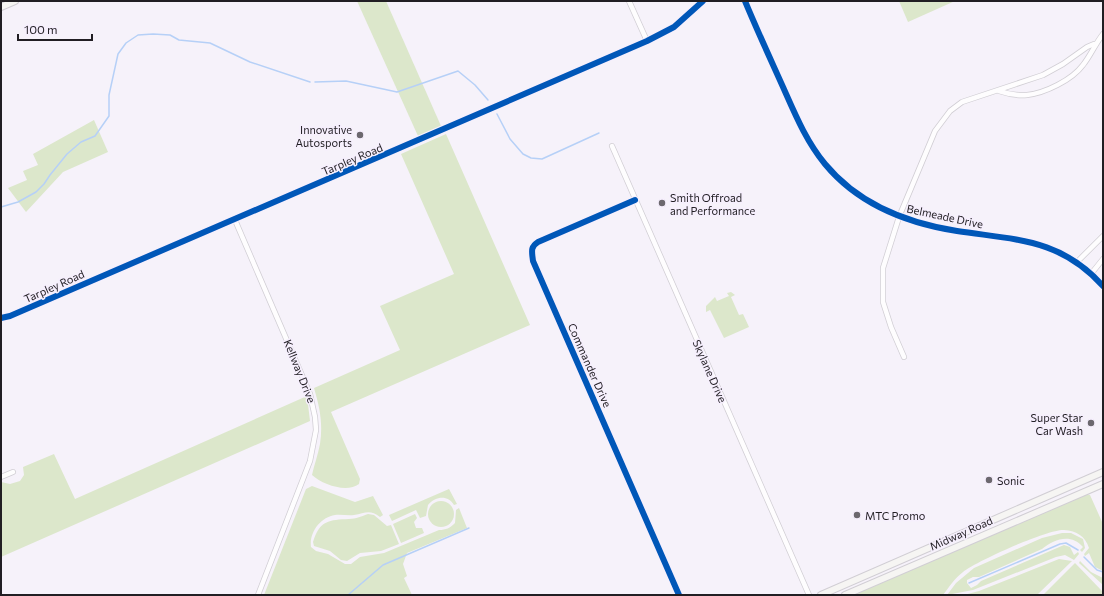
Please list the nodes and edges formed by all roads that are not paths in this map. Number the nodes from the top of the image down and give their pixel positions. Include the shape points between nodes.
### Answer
1 (15, 1) edge
2 (629, 1) edge
3 (703, 1) edge
4 (745, 1) edge
5 (1, 7) edge
6 (1103, 34) edge
7 (647, 41) junction
8 (1094, 44) junction
9 (999, 91) junction
10 (612, 146) dead end
11 (635, 200) junction
12 (899, 217) junction
13 (235, 220) junction
14 (1103, 236) edge
15 (1103, 259) edge
16 (1077, 262) junction
17 (1091, 274) junction
18 (1103, 286) edge
19 (1, 318) edge
20 (904, 358) dead end
21 (13, 472) dead end
22 (1103, 472) edge
23 (1, 477) edge
24 (1092, 477) junction
25 (1103, 484) edge
26 (1095, 487) junction
27 (1018, 508) junction
28 (1023, 518) junction
29 (973, 528) junction
30 (977, 537) junction
31 (906, 557) junction
32 (911, 566) junction
33 (258, 595) edge
34 (679, 595) edge
35 (809, 595) edge
36 (821, 595) edge
37 (845, 595) edge

1 - 5 main road
2 - 7 street
3 - 7 street, Tarpley Road via 674,27
4 - 12 street, Belmeade Drive via 800,124 818,154 835,175 856,193
6 - 8 street
7 - 13 street, Tarpley Road
8 - 9 street via 1043,75
8 - 9 street via 1082,66 1066,79 1048,88 1027,95 1011,95
9 - 12 street via 970,98 950,111 940,122
10 - 11 street, Skylane Drive
11 - 34 street, Commander Drive via 538,242 533,245 533,261
11 - 35 street, Skylane Drive
12 - 16 street, Belmeade Drive via 956,231 1036,243
12 - 20 street via 885,259 882,288 886,315
13 - 19 street, Tarpley Road
13 - 33 street, Kellway Drive via 306,383 315,417 315,440 310,461
14 - 16 street
15 - 17 street
16 - 17 street, Belmeade Drive
17 - 18 street, Belmeade Drive
21 - 23 street
22 - 24 main road, Midway Road
24 - 26 main road
24 - 27 main road, Midway Road
25 - 26 main road, Midway Road
26 - 28 main road, Midway Road
27 - 28 main road
27 - 29 main road, Midway Road
28 - 30 main road, Midway Road
29 - 30 main road
29 - 31 main road, Midway Road
30 - 32 main road, Midway Road
31 - 32 main road
31 - 36 main road, Midway Road
32 - 37 main road, Midway Road

